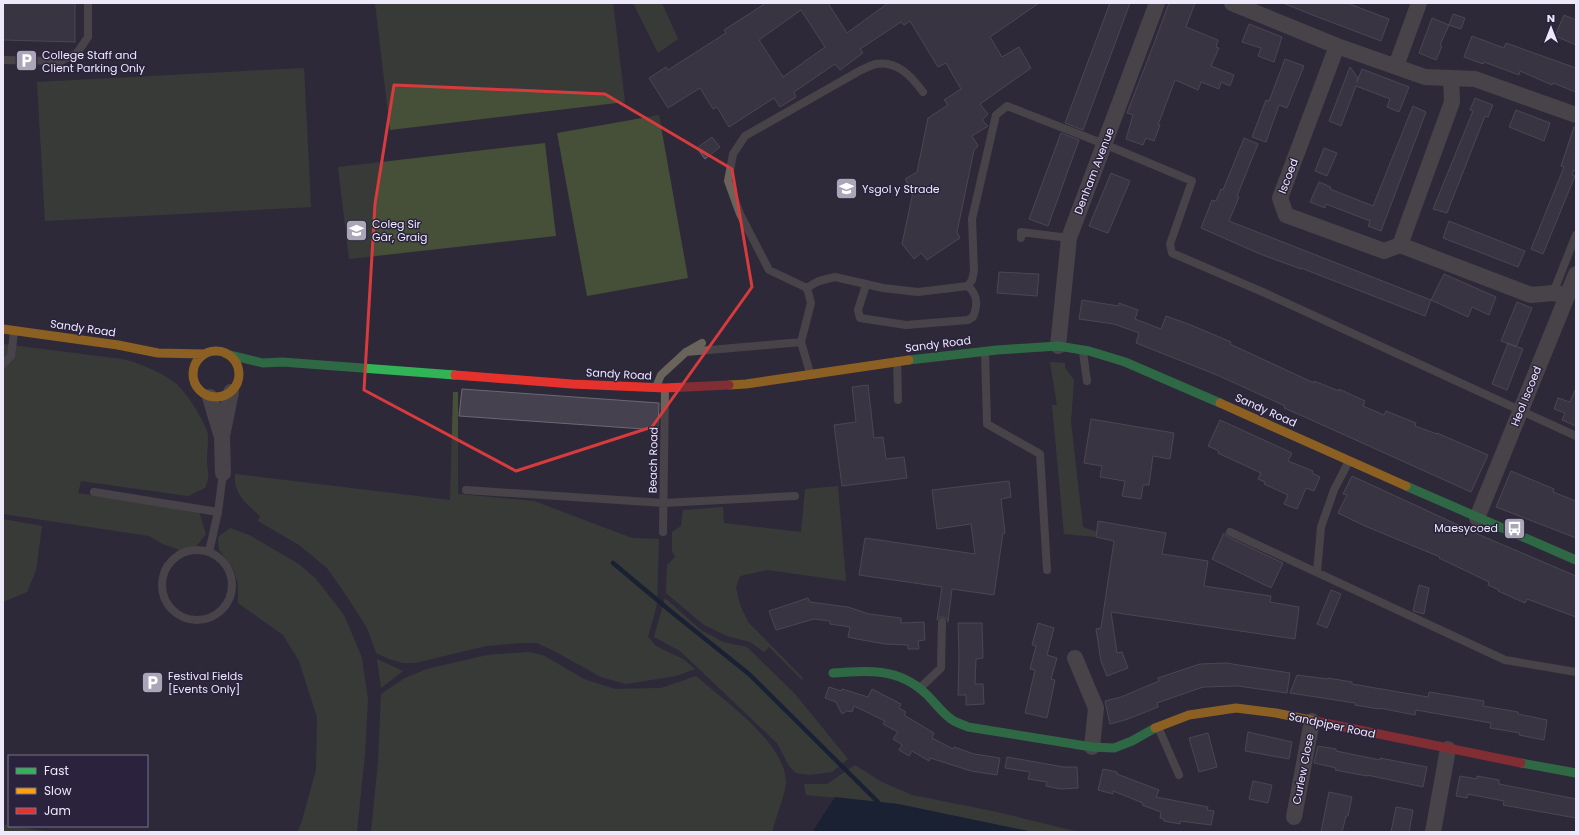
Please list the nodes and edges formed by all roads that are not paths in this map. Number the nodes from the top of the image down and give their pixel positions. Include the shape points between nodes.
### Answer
1 (88, 3) edge
2 (1157, 3) edge
3 (1232, 3) edge
4 (1418, 3) edge
5 (1337, 46) junction
6 (3, 60) edge
7 (1396, 66) junction
8 (1451, 78) junction
9 (923, 92) dead end
10 (1576, 115) edge
11 (1104, 144) junction
12 (1576, 235) edge
13 (1021, 238) dead end
14 (1069, 238) junction
15 (1400, 245) junction
16 (1576, 274) edge
17 (866, 285) junction
18 (968, 286) junction
19 (806, 288) junction
20 (1560, 294) junction
21 (3, 329) edge
22 (14, 330) junction
23 (801, 342) junction
24 (702, 343) dead end
25 (1058, 346) junction
26 (985, 351) junction
27 (1083, 351) junction
28 (686, 352) junction
29 (158, 353) junction
30 (204, 354) junction
31 (226, 354) junction
32 (897, 361) junction
33 (262, 363) junction
34 (3, 364) edge
35 (193, 374) junction
36 (811, 375) junction
37 (1087, 381) dead end
38 (235, 385) junction
39 (660, 388) junction
40 (210, 397) junction
41 (898, 400) dead end
42 (1520, 411) junction
43 (222, 436) junction
44 (1576, 436) edge
45 (1349, 461) junction
46 (223, 473) joint
47 (466, 490) dead end
48 (94, 492) dead end
49 (795, 496) dead end
50 (664, 503) junction
51 (218, 512) junction
52 (1477, 518) junction
53 (663, 532) dead end
54 (1230, 532) dead end
55 (209, 552) junction
56 (1576, 560) edge
57 (1047, 570) dead end
58 (1317, 572) junction
59 (942, 622) dead end
60 (1076, 658) dead end
61 (832, 672) dead end
62 (1576, 672) edge
63 (920, 688) junction
64 (1312, 721) junction
65 (1157, 727) junction
66 (1092, 747) junction
67 (1448, 749) junction
68 (1576, 773) edge
69 (1179, 775) dead end
70 (1294, 817) dead end
71 (1433, 832) edge

1 - 6 lane via 88,37 77,53 61,61
2 - 11 street, Denham Avenue
3 - 5 street
4 - 7 street
5 - 7 street
5 - 15 street, Iscoed via 1280,198 1286,215 1384,251
7 - 8 street via 1425,77
8 - 10 street via 1475,79
8 - 15 street via 1452,102
9 - 19 lane via 911,76 892,64 876,64 744,136 734,154 728,181 740,214 769,270
11 - 14 street, Denham Avenue
11 - 18 lane via 1007,106 996,115 972,219 974,271
11 - 42 lane via 1192,181 1170,244 1172,253
12 - 20 lane
13 - 14 lane via 1022,232
14 - 25 street, Denham Avenue
15 - 20 street via 1531,295
16 - 20 street, Heol Iscoed
17 - 18 lane via 918,292
17 - 18 lane via 858,310 860,318 906,325 968,320 973,317 977,304 974,292
17 - 19 lane via 835,277 818,281
19 - 23 lane via 811,303
20 - 42 street, Heol Iscoed
21 - 22 main road, Sandy Road
22 - 29 main road, Sandy Road
22 - 34 lane via 11,356
23 - 28 lane
23 - 36 lane
24 - 28 lane
25 - 26 main road, Sandy Road
25 - 27 main road, Sandy Road
26 - 32 main road, Sandy Road
26 - 57 lane via 988,424 1040,454
27 - 37 lane
27 - 45 main road, Sandy Road via 1125,362 1162,377
28 - 39 lane via 661,375
29 - 30 main road, Sandy Road
29 - 35 main road, Sandy Road
30 - 31 main road via 219,351
30 - 35 main road via 194,366
31 - 33 main road, Sandy Road
31 - 38 main road via 237,364 239,371
32 - 36 main road, Sandy Road
32 - 41 lane
33 - 38 main road
33 - 39 main road, Sandy Road via 282,362 572,384
35 - 40 main road via 198,388
36 - 39 main road, Sandy Road via 746,384
38 - 40 main road via 225,396
38 - 43 street
39 - 50 lane, Beach Road
40 - 43 street
42 - 44 lane
42 - 52 street, Heol Iscoed
43 - 46 street
45 - 52 main road, Sandy Road
45 - 58 lane via 1334,490 1321,527
46 - 51 lane
47 - 50 lane
48 - 51 lane
49 - 50 lane
50 - 53 lane, Beach Road
51 - 55 lane
52 - 56 main road, Sandy Road
54 - 58 lane
55 - 55 lane via 224,562 231,574 233,588 228,603 221,612 206,620 188,620 174,613 165,602 161,586 165,570 172,560 187,551
58 - 62 lane via 1505,660
59 - 63 lane via 941,668
60 - 66 street via 1096,708
61 - 63 main road, Sandpiper Road via 879,671 909,680
63 - 66 main road, Sandpiper Road via 950,718 968,727
64 - 65 main road, Sandpiper Road via 1236,708 1189,715
64 - 67 main road, Sandpiper Road
64 - 70 street, Curlew Close
65 - 66 main road, Sandpiper Road via 1114,748
65 - 69 lane
67 - 68 main road, Sandpiper Road
67 - 71 street

